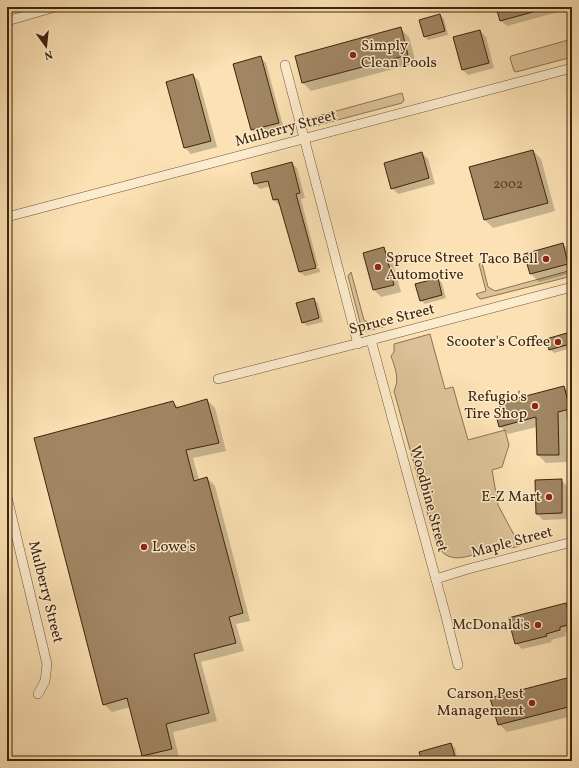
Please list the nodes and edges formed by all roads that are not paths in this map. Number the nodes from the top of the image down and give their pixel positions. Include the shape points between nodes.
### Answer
1 (55, 7) edge
2 (7, 22) edge
3 (285, 65) dead end
4 (572, 68) edge
5 (305, 139) junction
6 (7, 217) edge
7 (572, 287) edge
8 (371, 340) junction
9 (358, 344) junction
10 (218, 379) dead end
11 (7, 497) edge
12 (572, 542) edge
13 (436, 579) junction
14 (458, 665) dead end
15 (38, 694) dead end

1 - 2 street
3 - 5 street
4 - 5 street, Mulberry Street
5 - 6 street, Mulberry Street
5 - 9 street
7 - 8 street, Spruce Street
8 - 9 street, Spruce Street
8 - 13 street, Woodbine Street
9 - 10 street, Spruce Street
11 - 15 street, Mulberry Street via 47,664 45,681
12 - 13 street, Maple Street
13 - 14 street, Woodbine Street

